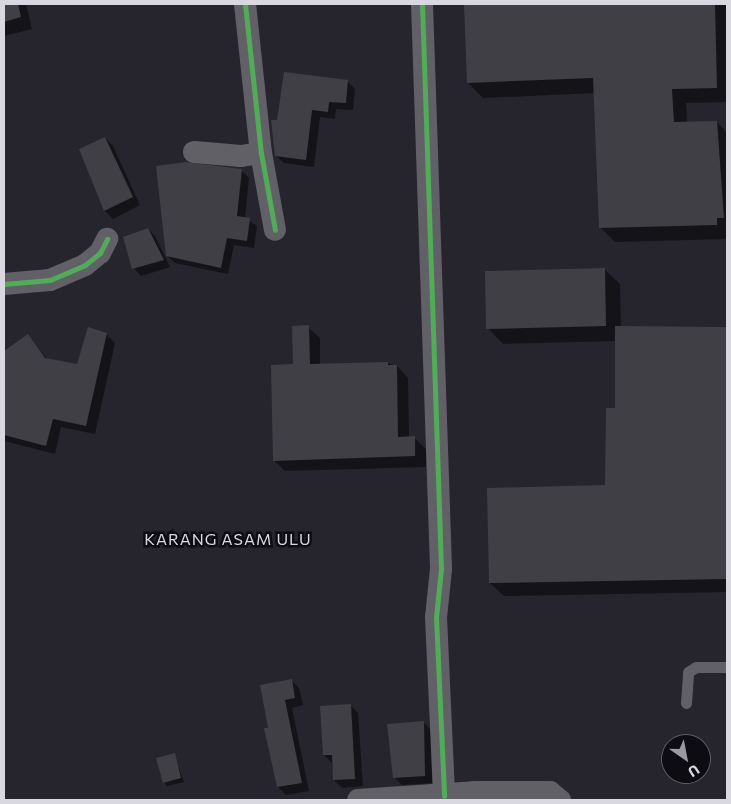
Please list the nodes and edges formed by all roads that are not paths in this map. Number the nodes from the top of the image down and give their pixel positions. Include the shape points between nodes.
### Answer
1 (246, 4) edge
2 (422, 4) edge
3 (194, 152) dead end
4 (261, 153) junction
5 (275, 230) dead end
6 (107, 239) dead end
7 (4, 284) edge
8 (727, 667) edge
9 (686, 703) dead end
10 (444, 796) junction
11 (474, 796) edge
12 (358, 800) edge
13 (560, 800) edge

1 - 4 street
2 - 10 street via 441,569 436,617
3 - 4 street via 242,156
4 - 5 street
6 - 7 street via 100,253 85,265 50,280
8 - 9 lane via 696,667 688,672
10 - 11 street
10 - 12 street
11 - 13 street via 550,792

